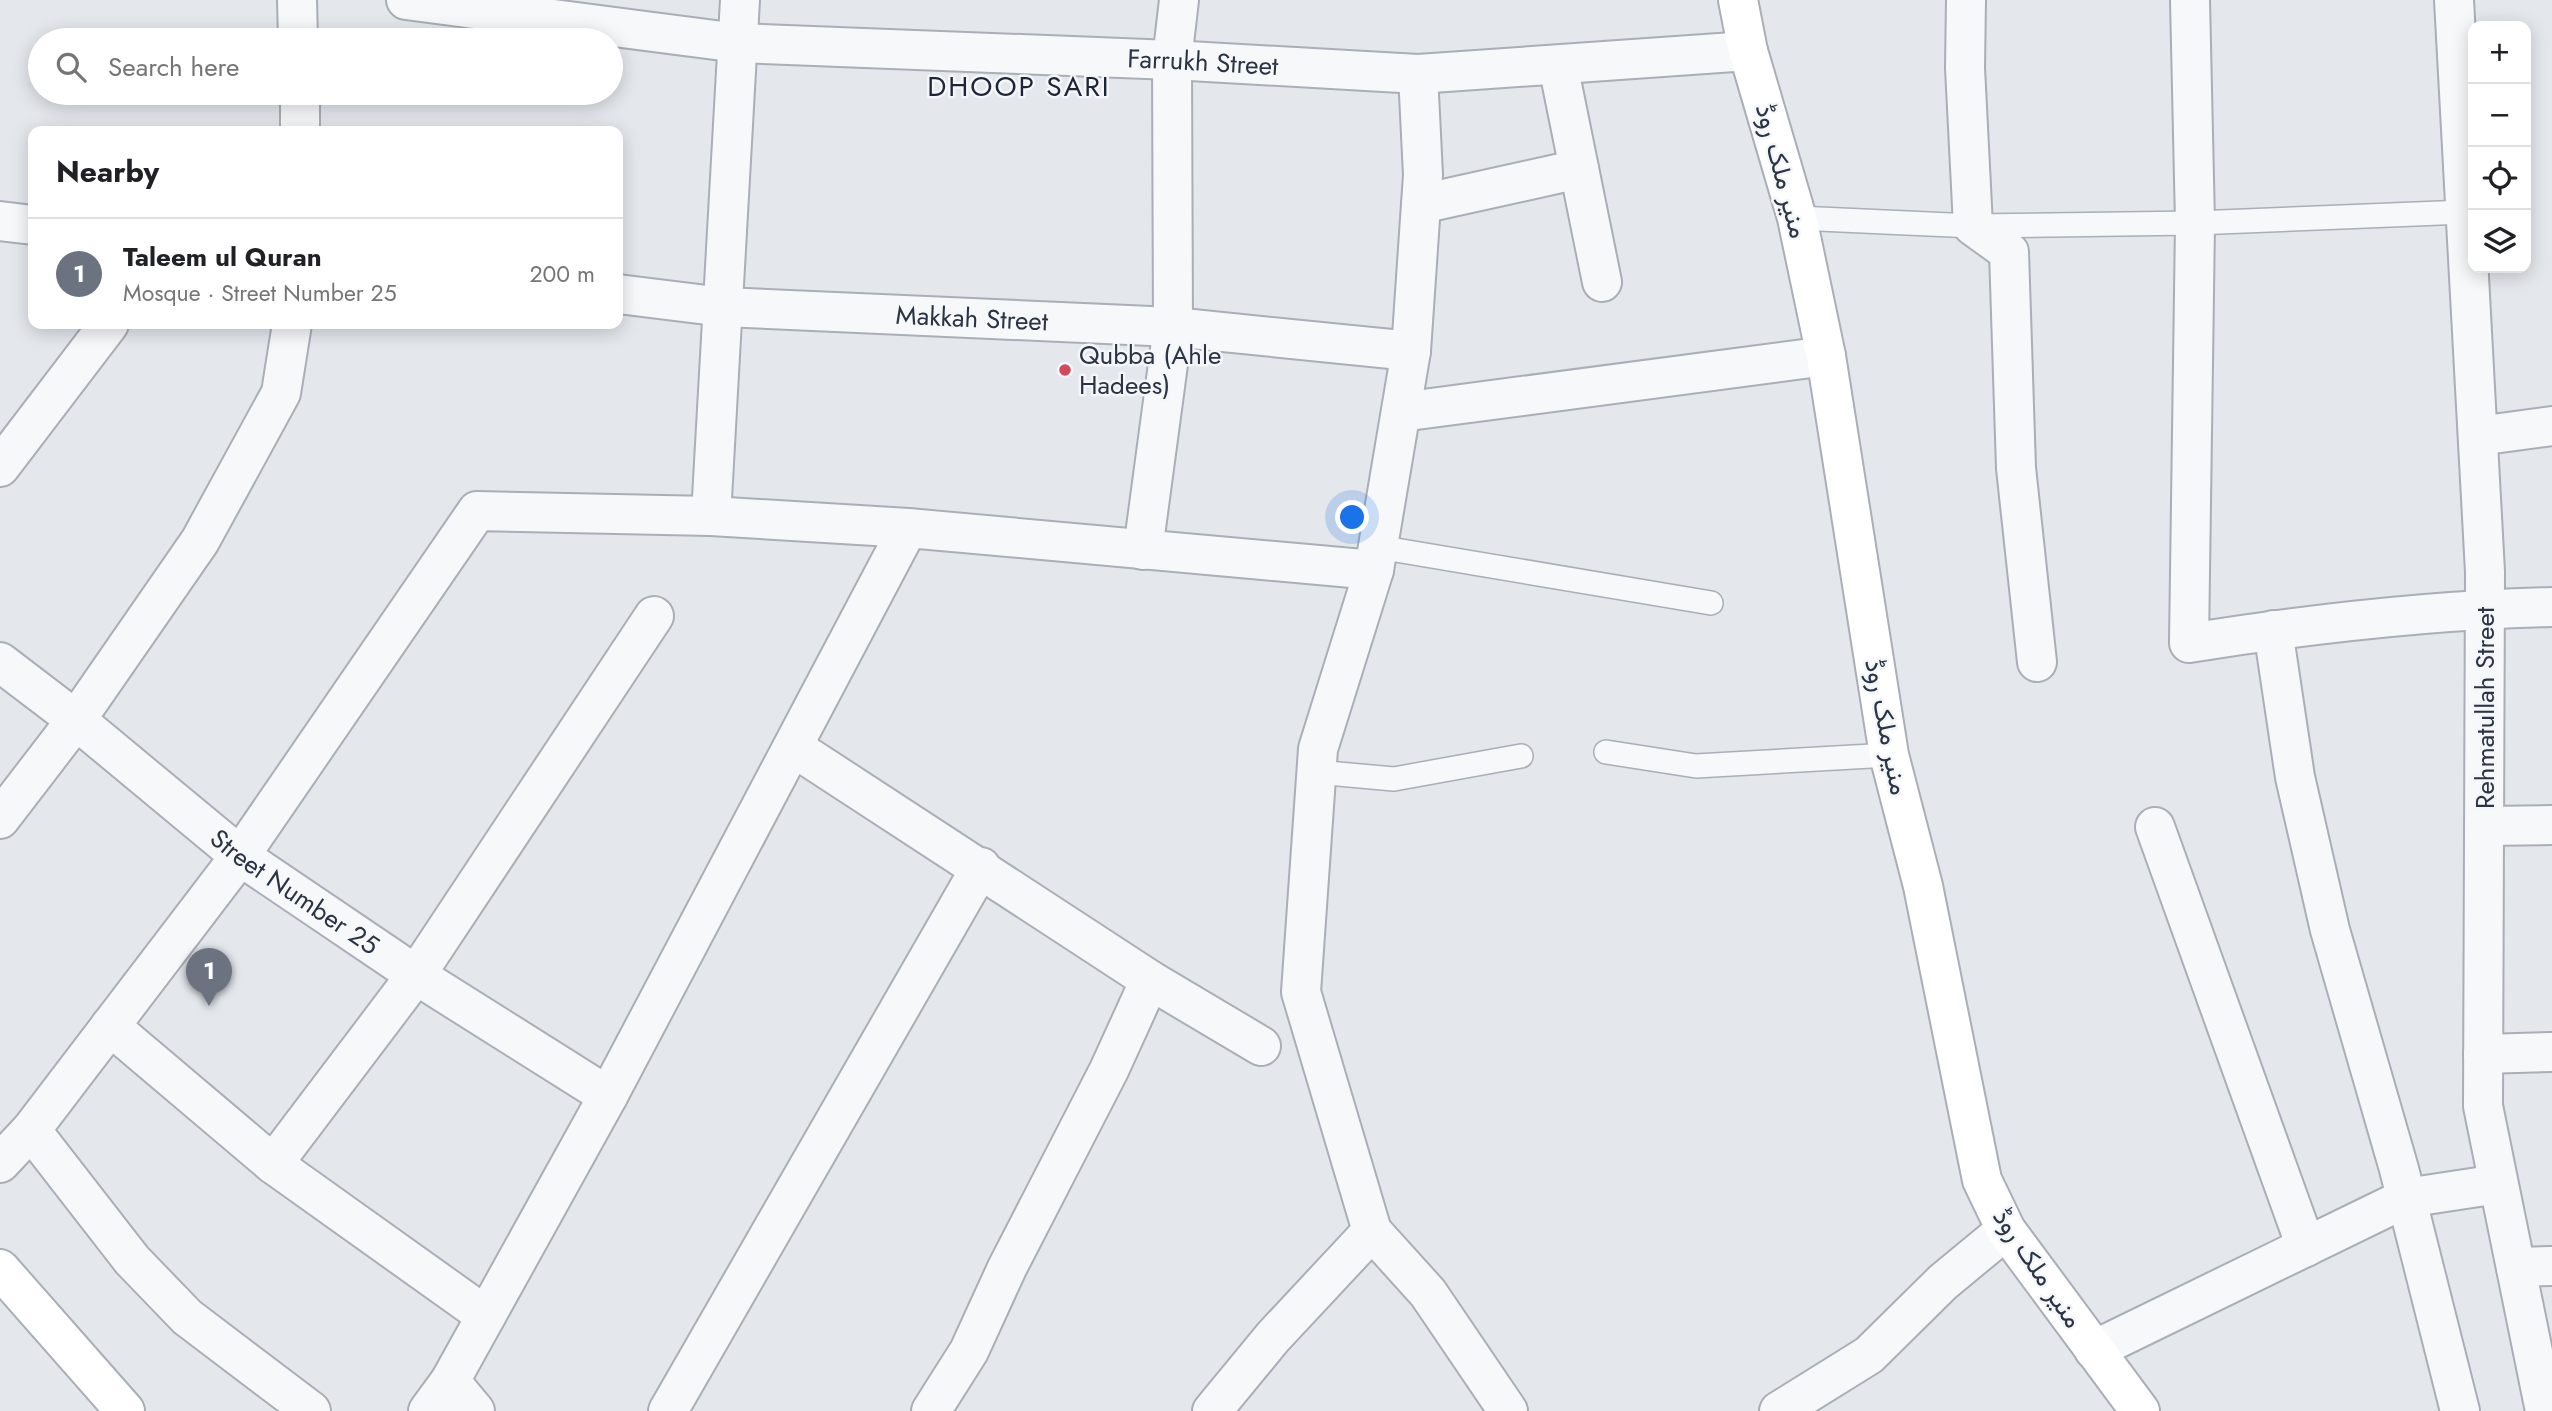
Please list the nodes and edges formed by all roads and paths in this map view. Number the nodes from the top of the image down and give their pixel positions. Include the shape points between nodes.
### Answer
1 (298, 0) edge
2 (406, 0) edge
3 (740, 0) edge
4 (1179, 0) edge
5 (1738, 0) edge
6 (1966, 0) edge
7 (2190, 0) edge
8 (2454, 0) edge
9 (298, 28) edge
10 (622, 28) edge
11 (623, 28) edge
12 (738, 43) junction
13 (1748, 51) junction
14 (1172, 60) junction
15 (1558, 65) junction
16 (1418, 74) junction
17 (300, 105) edge
18 (300, 126) edge
19 (1579, 169) junction
20 (1421, 204) junction
21 (2465, 212) junction
22 (1797, 218) junction
23 (0, 221) edge
24 (2195, 223) junction
25 (28, 224) edge
26 (1973, 226) junction
27 (1602, 282) dead end
28 (623, 295) edge
29 (723, 307) junction
30 (1173, 327) junction
31 (105, 329) edge
32 (291, 329) edge
33 (1411, 351) junction
34 (1826, 356) junction
35 (1401, 412) junction
36 (2552, 426) edge
37 (2478, 436) junction
38 (0, 467) edge
39 (711, 516) junction
40 (908, 528) junction
41 (1143, 550) junction
42 (1376, 559) junction
43 (1711, 603) dead end
44 (2552, 607) edge
45 (2485, 609) junction
46 (654, 616) dead end
47 (2273, 630) junction
48 (0, 662) edge
49 (2037, 662) dead end
50 (76, 720) junction
51 (793, 747) junction
52 (1606, 752) dead end
53 (1889, 755) junction
54 (1521, 756) dead end
55 (1316, 772) junction
56 (0, 819) edge
57 (2552, 825) edge
58 (2484, 826) junction
59 (2155, 827) dead end
60 (240, 856) junction
61 (981, 867) junction
62 (416, 975) junction
63 (1150, 980) junction
64 (110, 1026) junction
65 (1261, 1046) dead end
66 (2552, 1052) edge
67 (2483, 1054) junction
68 (608, 1096) junction
69 (31, 1129) junction
70 (0, 1163) edge
71 (274, 1164) junction
72 (2498, 1184) junction
73 (2406, 1198) junction
74 (2006, 1230) junction
75 (1372, 1231) junction
76 (2306, 1247) junction
77 (2534, 1267) edge
78 (0, 1269) edge
79 (486, 1316) junction
80 (2095, 1350) junction
81 (439, 1396) edge
82 (120, 1409) edge
83 (311, 1411) edge
84 (475, 1411) edge
85 (668, 1411) edge
86 (931, 1411) edge
87 (1212, 1411) edge
88 (1508, 1411) edge
89 (1779, 1411) edge
90 (2140, 1411) edge
91 (2460, 1411) edge
92 (2545, 1411) edge

1 - 9 street
2 - 10 street, Farrukh Street
3 - 12 street
4 - 14 street
5 - 13 street, منیر ملک روڈ
6 - 26 street
7 - 24 street
8 - 21 street, Rehmatullah Street
11 - 12 street, Farrukh Street
12 - 14 street, Farrukh Street
12 - 29 street
13 - 15 street, Farrukh Street
13 - 22 street, منیر ملک روڈ
14 - 16 street, Farrukh Street
14 - 30 street
15 - 16 street, Farrukh Street
15 - 19 street
16 - 20 street
17 - 18 street
19 - 20 street
19 - 27 street
20 - 33 street
21 - 24 lane
21 - 37 street, Rehmatullah Street
22 - 26 lane
22 - 34 street, منیر ملک روڈ
23 - 25 street
24 - 26 lane
24 - 47 street via 2189,643
26 - 49 street via 2009,252 2016,468
28 - 29 street, Makkah Street
29 - 30 street, Makkah Street
29 - 39 street
30 - 33 street, Makkah Street
30 - 41 street
31 - 38 street
32 - 50 street via 275,405 200,541
33 - 35 street
34 - 35 street
34 - 53 street, منیر ملک روڈ
35 - 42 street
36 - 37 street
37 - 45 street, Rehmatullah Street
39 - 40 street
39 - 60 street via 477,511
40 - 41 street
40 - 51 street
41 - 42 street
42 - 43 lane
42 - 55 street via 1318,749
44 - 45 street
45 - 47 street
45 - 58 street, Rehmatullah Street
46 - 62 street
47 - 73 street via 2295,777 2330,930
48 - 50 street, Street Number 25
50 - 56 street
50 - 60 street, Street Number 25
51 - 61 street
51 - 68 street
52 - 53 lane via 1696,766
53 - 74 street, منیر ملک روڈ via 1923,886 1982,1180
54 - 55 lane via 1394,779
55 - 75 street via 1301,992
57 - 58 street
58 - 67 street, Rehmatullah Street
59 - 76 street
60 - 62 street, Street Number 25
60 - 64 street
61 - 63 street
61 - 85 street
62 - 68 street, Street Number 25
62 - 71 street
63 - 65 street
63 - 86 street via 970,1351
64 - 69 street
64 - 71 street
66 - 67 street
67 - 72 street, Rehmatullah Street via 2483,1106
68 - 79 street
69 - 70 street
69 - 83 street via 132,1259 187,1317
71 - 79 street
72 - 73 street
72 - 77 street, Rehmatullah Street
73 - 76 street
73 - 91 street
74 - 80 street, منیر ملک روڈ
74 - 89 street via 1943,1282 1869,1355
75 - 87 street via 1273,1337
75 - 88 street via 1428,1293
76 - 80 street
77 - 92 street, Rehmatullah Street
78 - 82 street
79 - 81 street
80 - 90 street, منیر ملک روڈ
81 - 84 street

